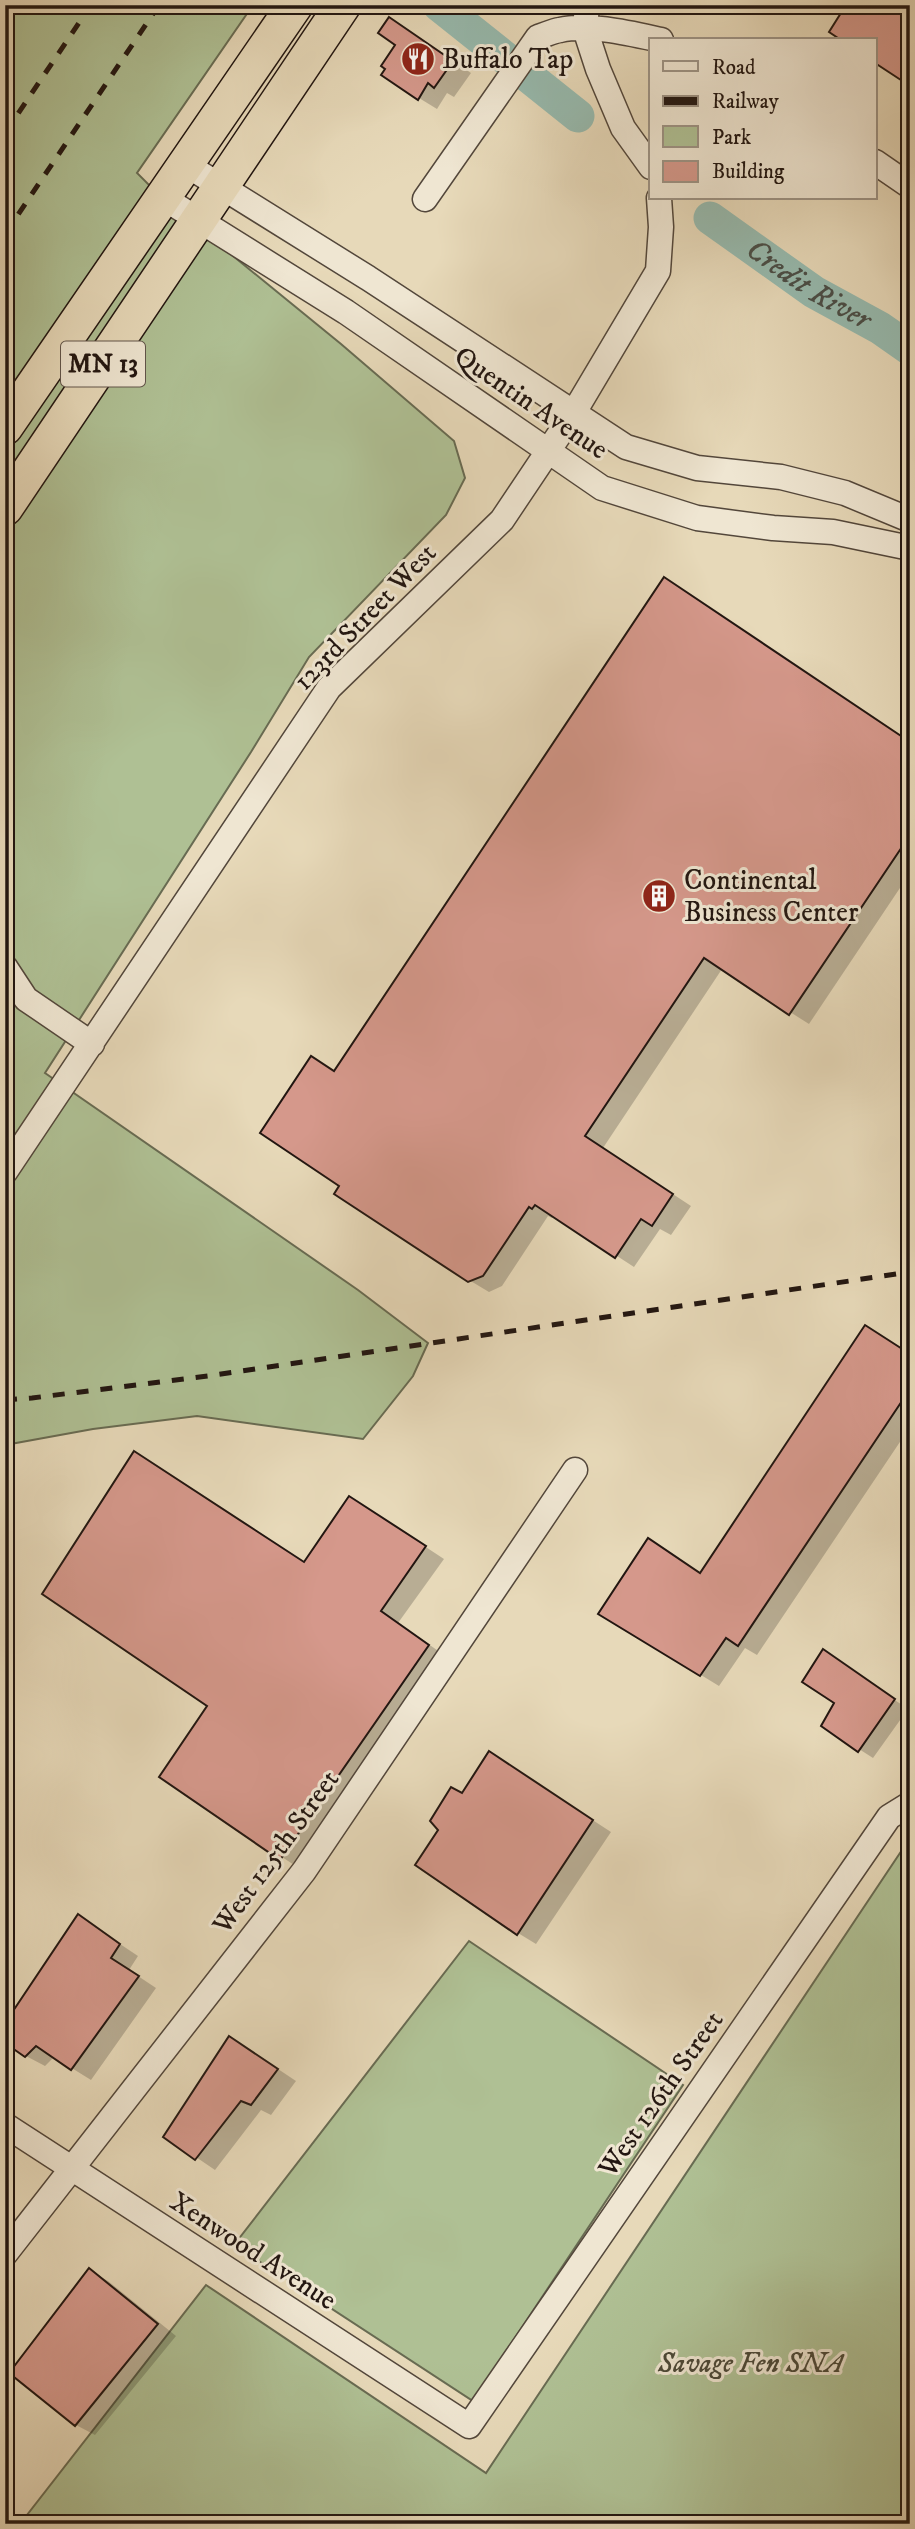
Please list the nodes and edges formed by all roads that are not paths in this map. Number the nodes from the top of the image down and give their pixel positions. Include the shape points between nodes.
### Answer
1 (295, 5) edge
2 (343, 5) edge
3 (586, 17) edge
4 (651, 38) edge
5 (876, 163) edge
6 (185, 164) junction
7 (649, 164) edge
8 (223, 186) junction
9 (910, 186) edge
10 (162, 198) junction
11 (425, 199) dead end
12 (659, 200) edge
13 (200, 220) junction
14 (573, 414) junction
15 (5, 427) edge
16 (547, 452) junction
17 (5, 508) edge
18 (910, 520) edge
19 (910, 548) edge
20 (5, 967) edge
21 (92, 1044) junction
22 (5, 1172) edge
23 (575, 1470) dead end
24 (910, 1804) edge
25 (5, 2125) edge
26 (73, 2170) junction
27 (5, 2254) edge
28 (469, 2426) joint

1 - 6 highway, MN 13
2 - 8 highway, MN 13
3 - 4 street
3 - 7 street via 598,69 623,128
3 - 11 street via 538,37
5 - 9 street
6 - 8 street, Quentin Avenue
6 - 10 highway, MN 13
8 - 13 highway, MN 13
8 - 14 street, Quentin Avenue
10 - 13 street, Quentin Avenue
10 - 15 highway, MN 13
12 - 14 street, 123rd Street West via 662,227 657,271
13 - 16 street, Quentin Avenue via 346,313
13 - 17 highway, MN 13
14 - 16 street, 123rd Street West
14 - 18 street, Quentin Avenue via 626,447 697,468 781,477 845,493
16 - 19 street, Quentin Avenue via 602,488 697,518 832,532
16 - 21 street, 123rd Street West via 502,520 329,688
20 - 21 street via 26,999
21 - 22 street, 123rd Street West
23 - 26 street, West 125th Street via 304,1871
24 - 28 street, West 126th Street via 889,1817
25 - 26 street, Xenwood Avenue
26 - 27 street, West 125th Street
26 - 28 street, Xenwood Avenue

